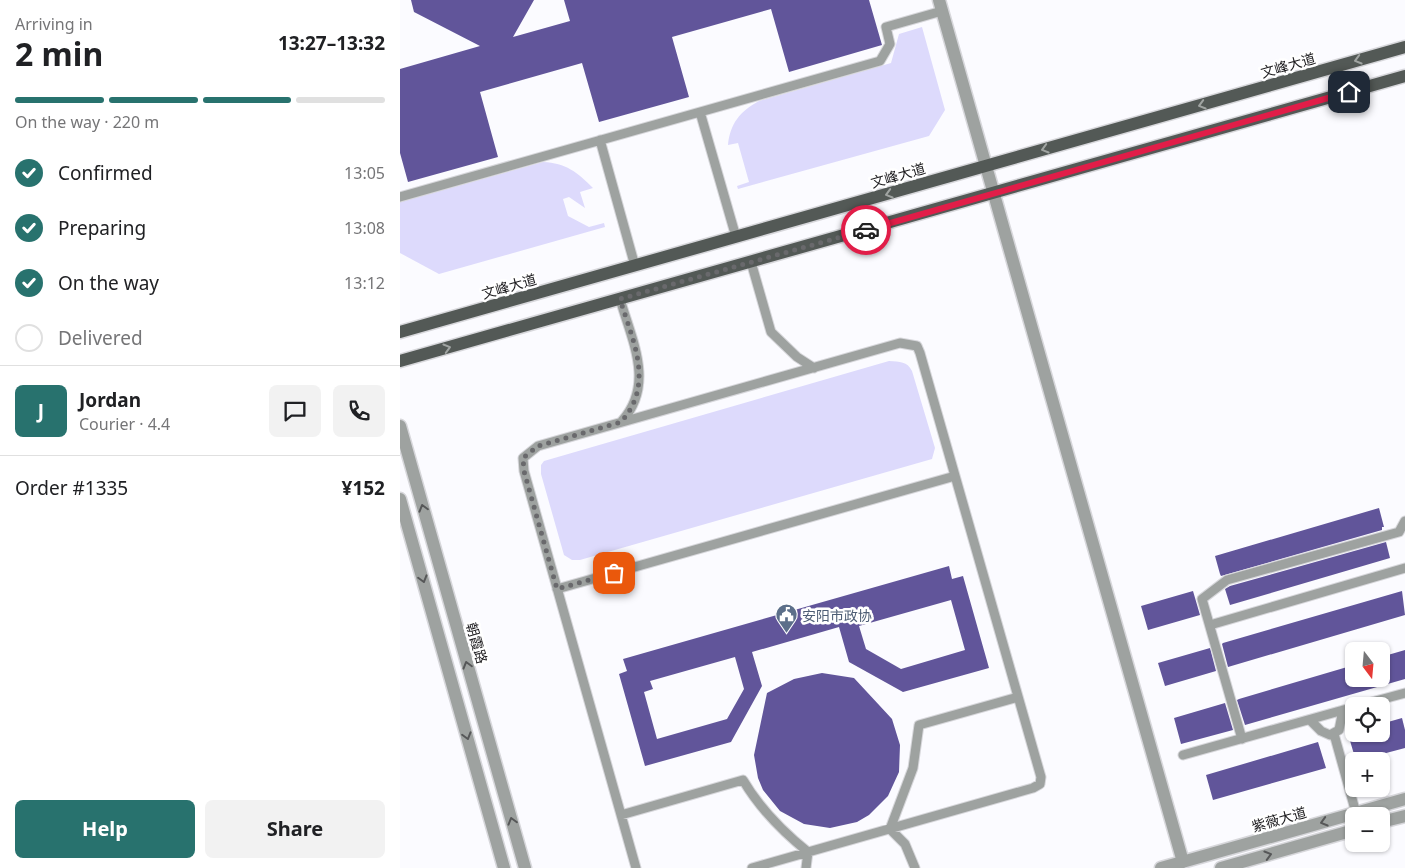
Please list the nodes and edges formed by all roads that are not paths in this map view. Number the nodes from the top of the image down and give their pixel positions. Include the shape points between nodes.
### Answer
1 (940, 6) edge
2 (1405, 47) edge
3 (1405, 76) edge
4 (700, 112) junction
5 (600, 140) junction
6 (986, 166) junction
7 (994, 194) junction
8 (400, 197) edge
9 (736, 237) junction
10 (751, 262) junction
11 (635, 266) junction
12 (620, 299) junction
13 (400, 332) edge
14 (400, 362) edge
15 (814, 368) junction
16 (621, 422) junction
17 (400, 426) edge
18 (955, 476) junction
19 (400, 499) edge
20 (1405, 521) edge
21 (1405, 568) edge
22 (557, 589) junction
23 (1210, 625) junction
24 (1405, 693) edge
25 (1018, 697) junction
26 (1390, 697) edge
27 (1344, 710) joint
28 (1310, 720) junction
29 (1334, 734) junction
30 (1242, 739) junction
31 (1184, 755) dead end
32 (1405, 799) edge
33 (1354, 807) edge
34 (1377, 807) edge
35 (621, 815) junction
36 (1345, 816) edge
37 (1405, 816) edge
38 (1390, 820) edge
39 (890, 829) junction
40 (1345, 833) edge
41 (808, 852) junction
42 (1183, 862) junction
43 (504, 868) edge
44 (525, 868) edge
45 (636, 868) edge
46 (752, 868) edge
47 (806, 868) edge
48 (915, 868) edge
49 (1161, 868) edge
50 (1221, 868) edge

1 - 4 lane via 886,27 890,44 880,61
1 - 6 street
2 -> 6 main road, 文峰大道
3 - 7 main road
4 - 5 lane
4 - 9 lane
5 - 8 lane
5 - 11 lane
6 - 7 street
6 -> 9 main road, 文峰大道
7 - 10 main road
7 - 42 street
9 - 11 main road, 文峰大道
10 - 12 main road
10 - 15 lane via 771,332
11 - 13 main road, 文峰大道
14 -> 12 main road
12 - 16 lane via 641,372 635,404
15 - 16 lane
15 - 18 lane via 900,343 917,346
16 - 22 lane via 538,446 523,458
44 -> 17 street, 朝霞路
18 - 22 lane
18 - 25 lane
19 -> 43 street
20 - 23 lane via 1399,532 1227,580 1202,599
21 - 23 lane
22 - 35 lane
23 - 30 lane
24 - 26 lane
25 - 39 lane via 919,725 914,768
25 - 39 lane via 1040,784
27 - 28 lane
27 - 29 lane via 1341,724
28 - 29 lane via 1326,734
28 - 30 lane
29 - 33 lane
30 - 31 lane
32 - 34 street, 紫薇大道
35 - 41 lane via 742,780 779,828
35 - 45 lane
36 -> 42 street, 紫薇大道
37 - 38 street
39 - 41 lane
39 - 48 lane via 905,844
50 -> 40 street
41 - 46 lane
41 - 47 lane
42 - 49 street, 紫薇大道

